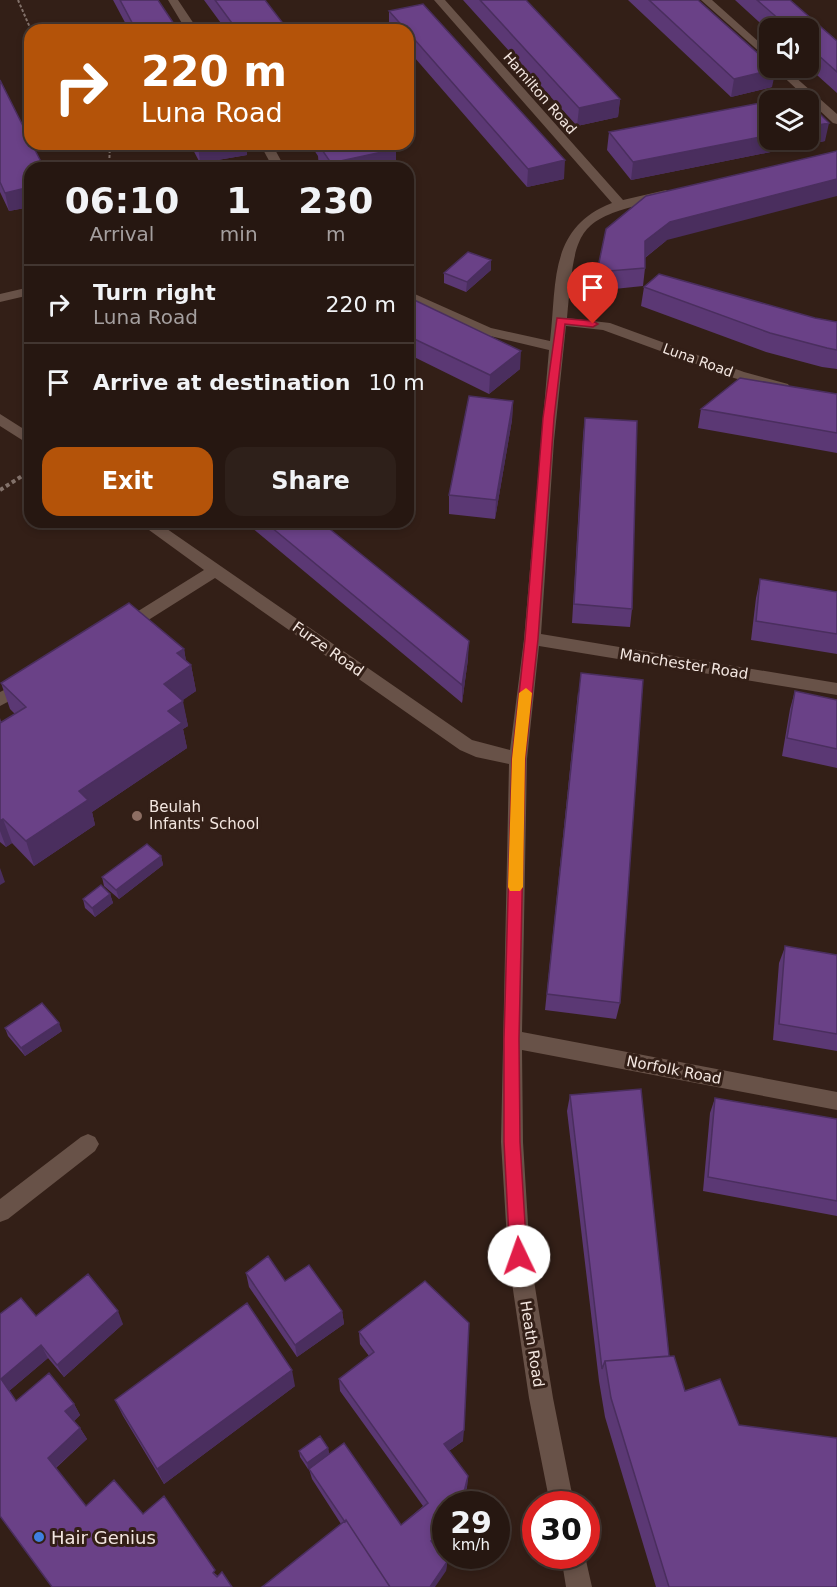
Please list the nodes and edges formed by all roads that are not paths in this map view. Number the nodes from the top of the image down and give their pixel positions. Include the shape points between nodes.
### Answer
1 (173, 0) edge
2 (439, 0) edge
3 (706, 0) edge
4 (188, 24) edge
5 (759, 48) edge
6 (790, 78) edge
7 (837, 120) edge
8 (677, 191) edge
9 (620, 204) junction
10 (24, 292) edge
11 (1, 295) edge
12 (414, 298) edge
13 (560, 321) junction
14 (556, 347) junction
15 (797, 391) edge
16 (0, 419) edge
17 (24, 435) edge
18 (154, 528) edge
19 (215, 571) junction
20 (106, 638) edge
21 (532, 639) junction
22 (39, 678) edge
23 (837, 689) edge
24 (0, 700) edge
25 (519, 759) junction
26 (512, 1039) junction
27 (837, 1101) edge
28 (88, 1144) dead end
29 (0, 1212) edge
30 (559, 1491) edge
31 (576, 1569) edge
32 (579, 1587) edge

1 - 4 street
2 - 9 street, Hamilton Road
3 - 5 street
6 - 7 street
8 - 9 street, Heath Road
9 - 13 street, Heath Road via 601,212 576,232 566,258
10 - 11 street
12 - 14 street via 487,332
13 - 14 street, Heath Road
13 - 15 street, Luna Road via 605,326 739,375
14 - 21 street, Heath Road
16 - 17 street
18 - 19 street, Furze Road
19 - 20 street
19 - 25 street, Furze Road via 466,745
21 - 23 street, Manchester Road
21 - 25 street, Heath Road
22 - 24 street
25 - 26 street, Heath Road
26 - 27 street, Norfolk Road
26 - 30 street, Heath Road via 512,1142 519,1256
28 - 29 street
31 - 32 street

